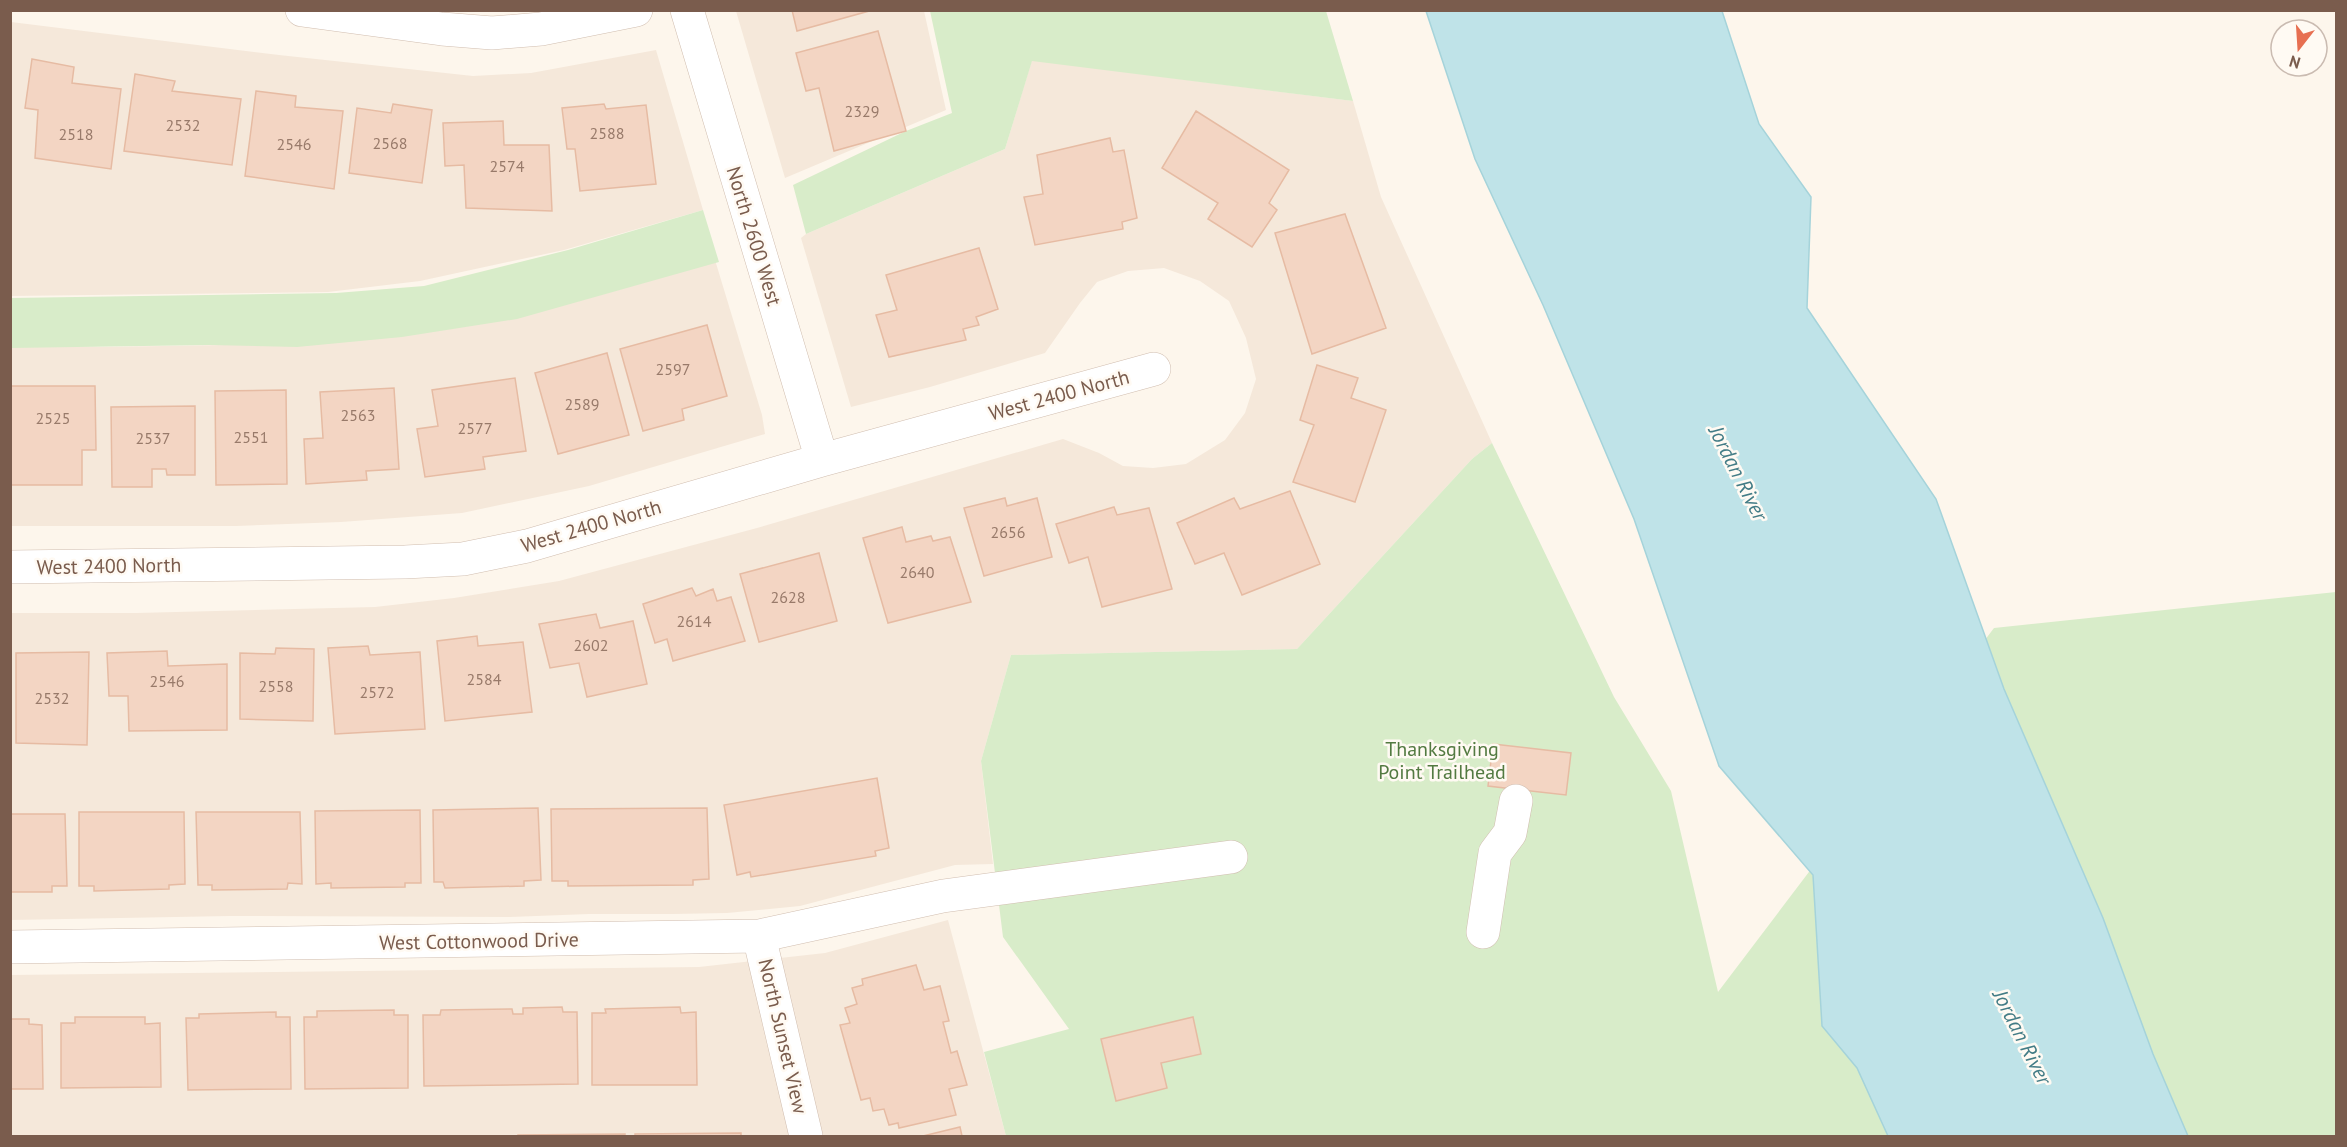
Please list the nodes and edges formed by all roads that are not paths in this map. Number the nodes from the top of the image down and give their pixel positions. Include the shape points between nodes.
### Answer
1 (302, 10) edge
2 (636, 10) edge
3 (687, 10) edge
4 (1154, 369) dead end
5 (822, 460) junction
6 (10, 567) edge
7 (1516, 801) dead end
8 (1231, 857) dead end
9 (1483, 932) dead end
10 (759, 936) junction
11 (10, 947) edge
12 (806, 1137) edge

1 - 2 street via 492,33 541,29
3 - 5 street, North 2600 West
4 - 5 street, West 2400 North
5 - 6 street, West 2400 North via 526,546 463,559
7 - 9 street via 1510,833 1495,854
8 - 10 street, West Cottonwood Drive via 943,896
10 - 11 street, West Cottonwood Drive
10 - 12 street, North Sunset View

